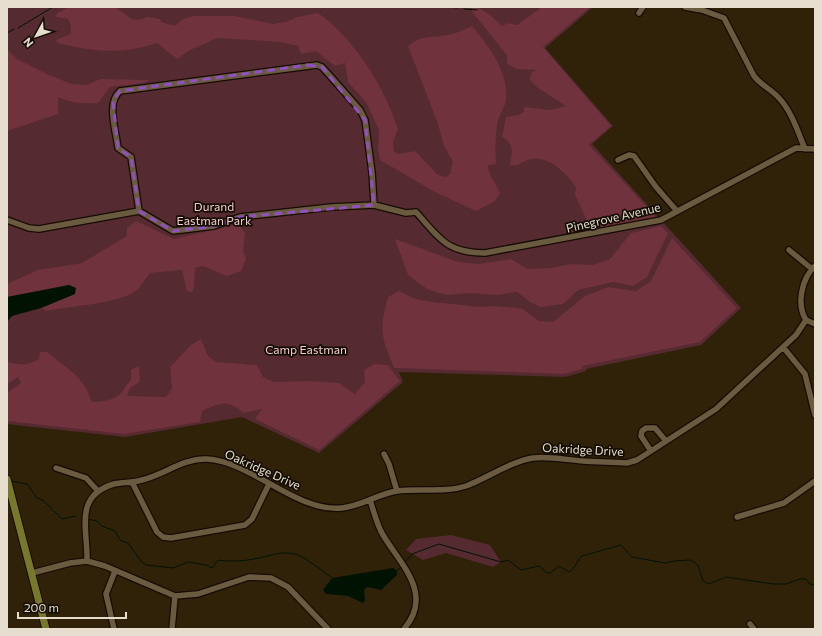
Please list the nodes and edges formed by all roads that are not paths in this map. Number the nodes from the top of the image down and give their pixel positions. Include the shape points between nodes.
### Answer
1 (643, 7) edge
2 (685, 7) edge
3 (639, 13) dead end
4 (805, 149) junction
5 (815, 149) edge
6 (618, 160) dead end
7 (374, 204) junction
8 (139, 211) junction
9 (677, 211) junction
10 (7, 220) edge
11 (789, 250) dead end
12 (814, 267) edge
13 (806, 320) junction
14 (815, 324) edge
15 (783, 347) junction
16 (815, 415) edge
17 (666, 441) junction
18 (651, 451) junction
19 (384, 454) dead end
20 (56, 468) dead end
21 (7, 479) edge
22 (815, 481) edge
23 (132, 482) junction
24 (269, 484) junction
25 (98, 491) junction
26 (397, 491) junction
27 (370, 500) junction
28 (737, 517) dead end
29 (87, 561) junction
30 (115, 571) junction
31 (32, 572) junction
32 (175, 596) junction
33 (750, 624) dead end
34 (46, 629) edge
35 (114, 629) edge
36 (172, 629) edge
37 (328, 629) edge
38 (404, 629) edge
39 (754, 629) edge

1 - 3 street
2 - 4 street via 724,18 758,82 779,98 786,108
4 - 5 street, Pinegrove Avenue
4 - 9 street, Pinegrove Avenue via 796,148
6 - 9 street via 629,155 634,156
7 - 8 street via 240,217 214,226 173,231
7 - 8 street via 365,120 360,110 322,67 312,65 120,92 115,96 113,113 118,148 131,157
7 - 9 street, Pinegrove Avenue via 406,214 416,212 440,240 454,249 468,253 485,253 661,220
8 - 10 street via 39,229
11 - 12 street
12 - 13 street via 804,279 802,289 802,310
13 - 14 street
13 - 15 street, Oakridge Drive via 800,331
15 - 16 street via 805,374
15 - 17 street, Oakridge Drive via 716,409
17 - 18 street, Oakridge Drive
17 - 18 street via 655,428 646,428 641,436
18 - 26 street, Oakridge Drive via 627,463 532,459 459,488
19 - 26 street via 390,464
20 - 25 street via 86,478
21 - 31 main road
22 - 28 street via 784,503
23 - 24 street, Oakridge Drive via 151,478 190,461 206,459 225,462
23 - 24 street via 157,532 163,537 171,538 245,525 252,519
23 - 25 street, Oakridge Drive via 116,484
24 - 27 street, Oakridge Drive via 326,507 345,508
25 - 29 street via 90,499 85,511
26 - 27 street, Oakridge Drive
27 - 38 street via 382,534 414,586 415,609
29 - 30 street
29 - 31 street
30 - 32 street
30 - 35 street via 106,594
31 - 34 main road
32 - 36 street
32 - 37 street via 204,593 249,577 271,578 288,587
33 - 39 street

